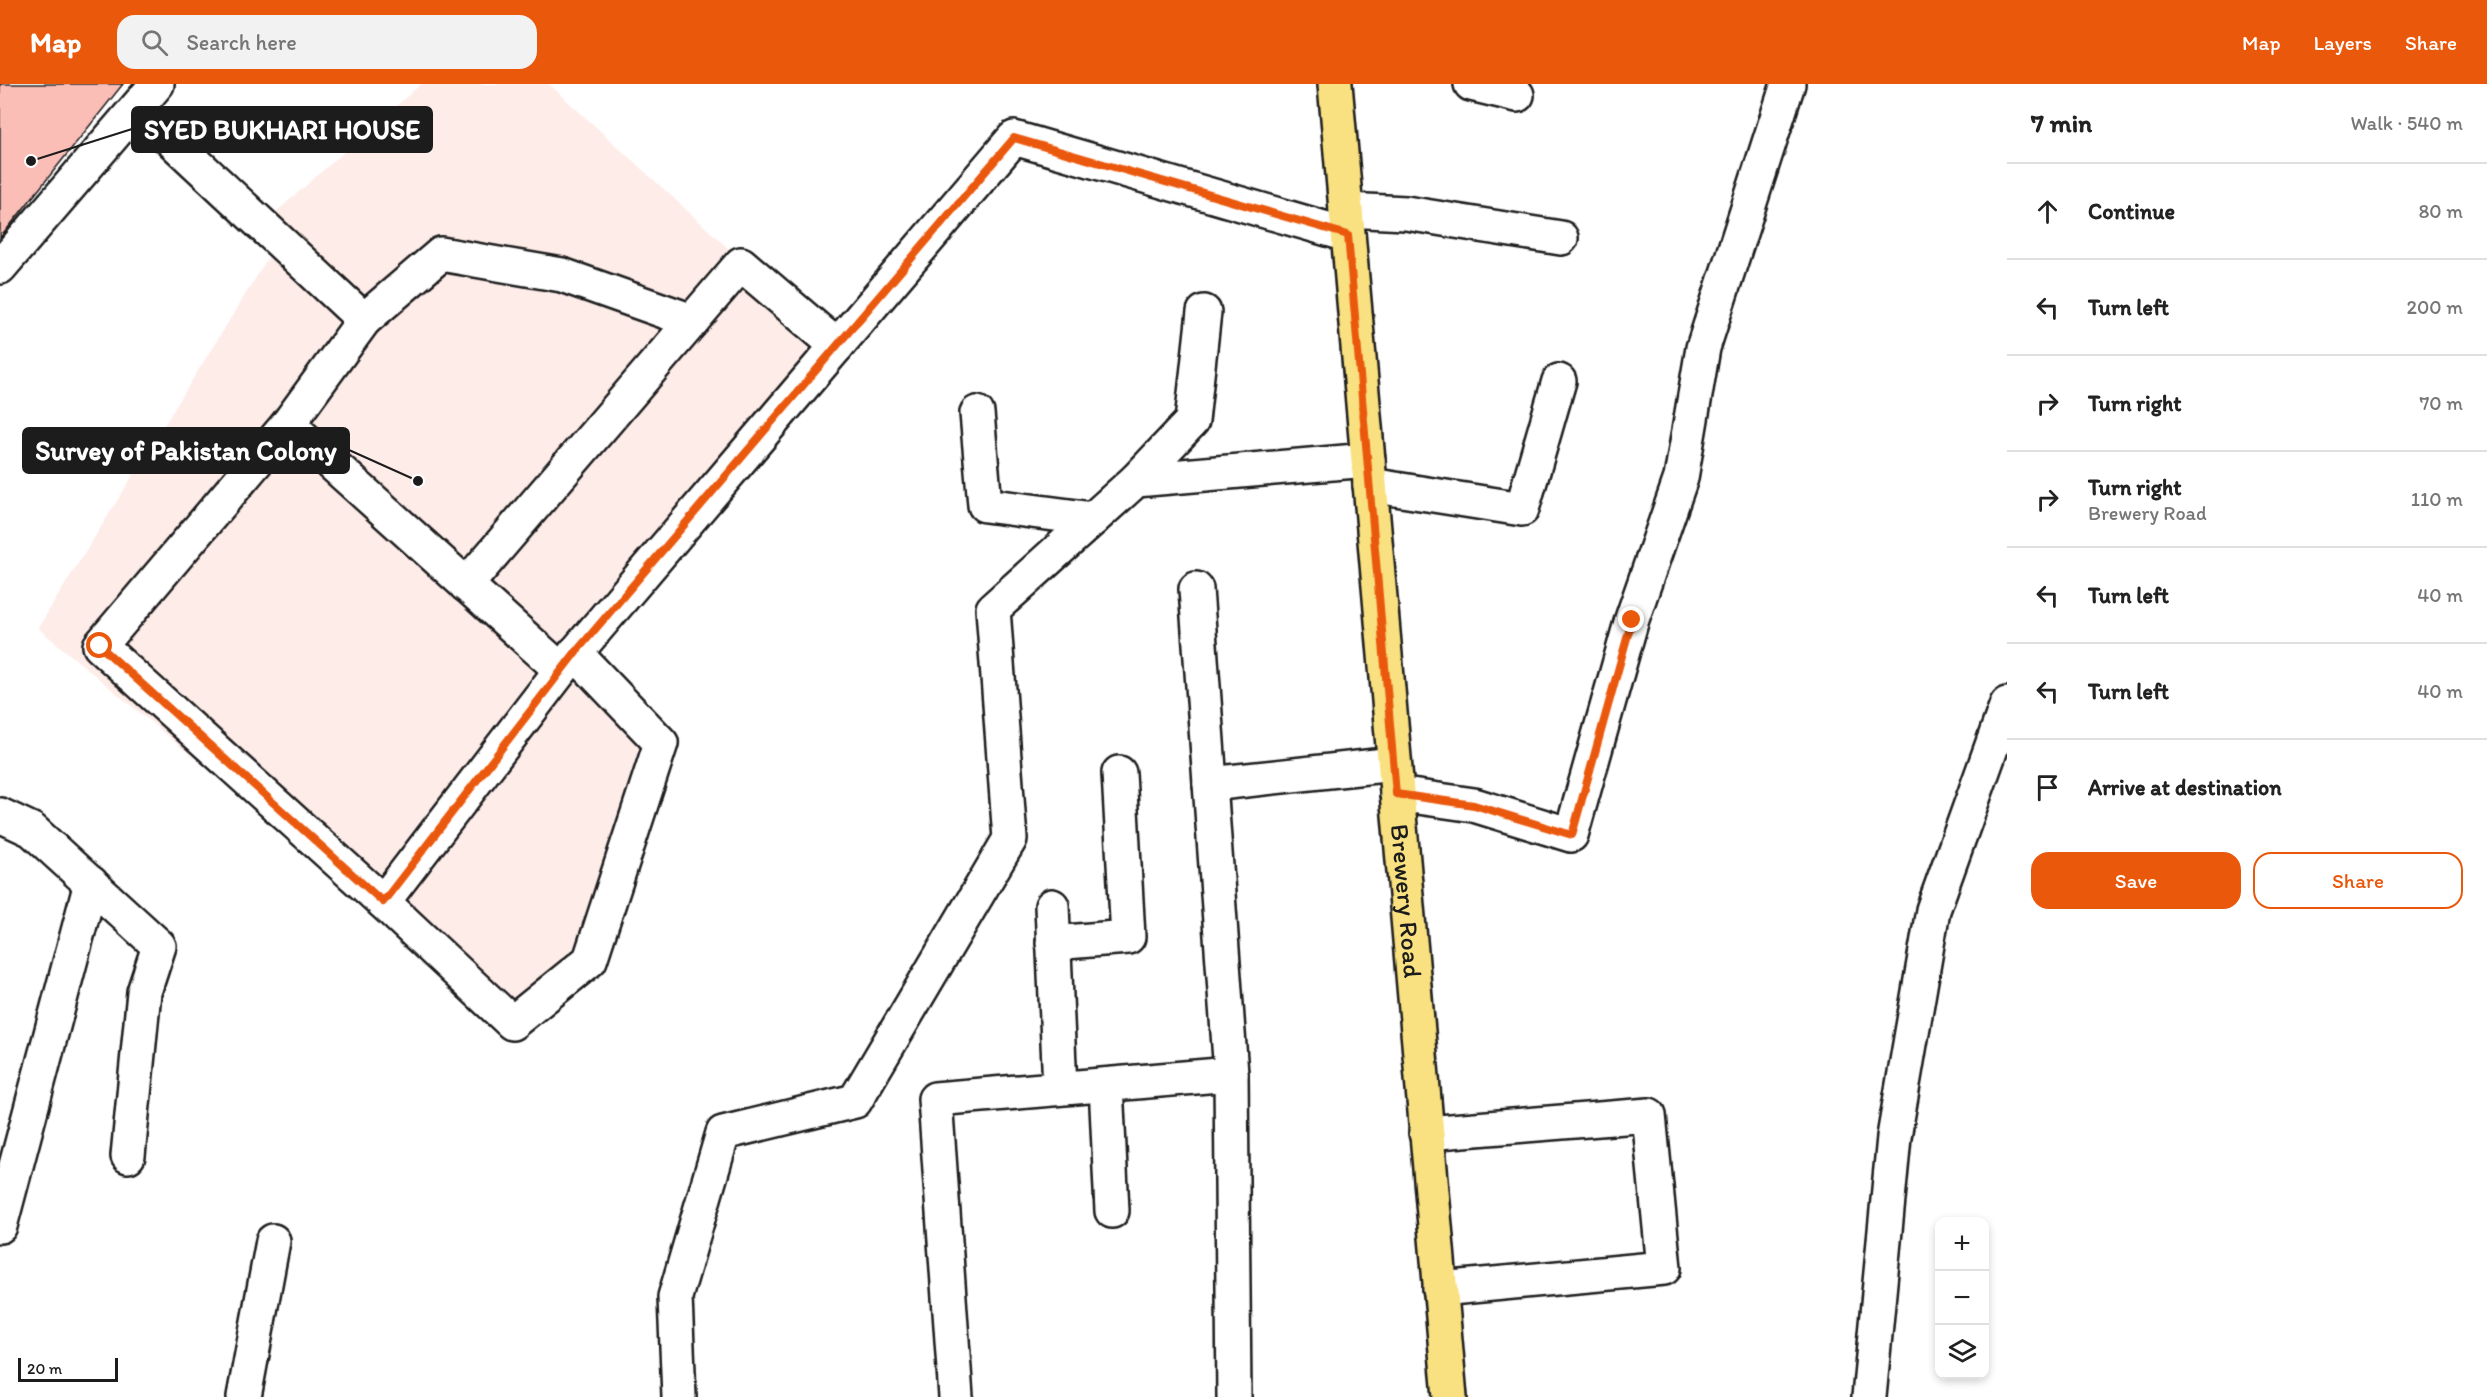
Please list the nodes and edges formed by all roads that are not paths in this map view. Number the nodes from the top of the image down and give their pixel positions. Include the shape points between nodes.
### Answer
1 (1335, 84) edge
2 (1471, 84) edge
3 (1788, 84) edge
4 (1517, 95) dead end
5 (147, 96) edge
6 (1347, 223) junction
7 (1561, 237) dead end
8 (0, 267) edge
9 (1204, 312) dead end
10 (364, 320) junction
11 (692, 321) junction
12 (837, 346) junction
13 (1559, 381) dead end
14 (977, 413) dead end
15 (288, 424) junction
16 (1369, 473) junction
17 (1136, 480) junction
18 (1093, 519) junction
19 (466, 585) junction
20 (1196, 589) dead end
21 (568, 661) junction
22 (2007, 704) edge
23 (1119, 773) dead end
24 (1395, 779) junction
25 (1210, 784) junction
26 (0, 815) edge
27 (90, 883) junction
28 (383, 902) junction
29 (1052, 906) dead end
30 (1053, 943) junction
31 (1231, 1074) junction
32 (1106, 1084) junction
33 (1060, 1088) junction
34 (1426, 1133) junction
35 (128, 1156) dead end
36 (1112, 1211) dead end
37 (0, 1226) edge
38 (273, 1241) dead end
39 (1440, 1289) junction
40 (1234, 1389) edge
41 (244, 1397) edge
42 (679, 1397) edge
43 (956, 1397) edge
44 (1450, 1397) edge
45 (1869, 1397) edge

1 - 6 main road, Brewery Road
2 - 4 street
3 - 24 street via 1703,348 1681,478 1632,620 1572,835
5 - 8 street
5 - 10 street
6 - 7 street via 1406,213
6 - 12 street via 1014,138
6 - 16 main road, Brewery Road
9 - 17 street via 1192,421
10 - 11 street via 441,254 562,275
10 - 15 street
11 - 12 street via 741,264
11 - 19 street
12 - 21 street
13 - 16 street via 1522,509
14 - 18 street via 985,505
15 - 19 street
15 - 28 street via 100,646
16 - 17 street
16 - 24 main road, Brewery Road
17 - 18 street
18 - 42 street via 993,609 1010,839 855,1101 723,1133 675,1297
19 - 21 street
20 - 25 street
21 - 28 street
21 - 28 street via 661,743 590,960 512,1023
22 - 45 street via 1933,910 1894,1137
23 - 30 street via 1128,938
24 - 25 street
24 - 34 main road, Brewery Road
25 - 31 street
26 - 27 street via 32,830
27 - 35 street via 159,946 144,992
27 - 37 street
29 - 30 street
30 - 33 street
31 - 32 street
31 - 40 street
32 - 33 street
32 - 36 street
33 - 43 street via 936,1099
34 - 39 main road, Brewery Road
34 - 39 street via 1649,1115 1664,1268
38 - 41 street
39 - 44 main road, Brewery Road

